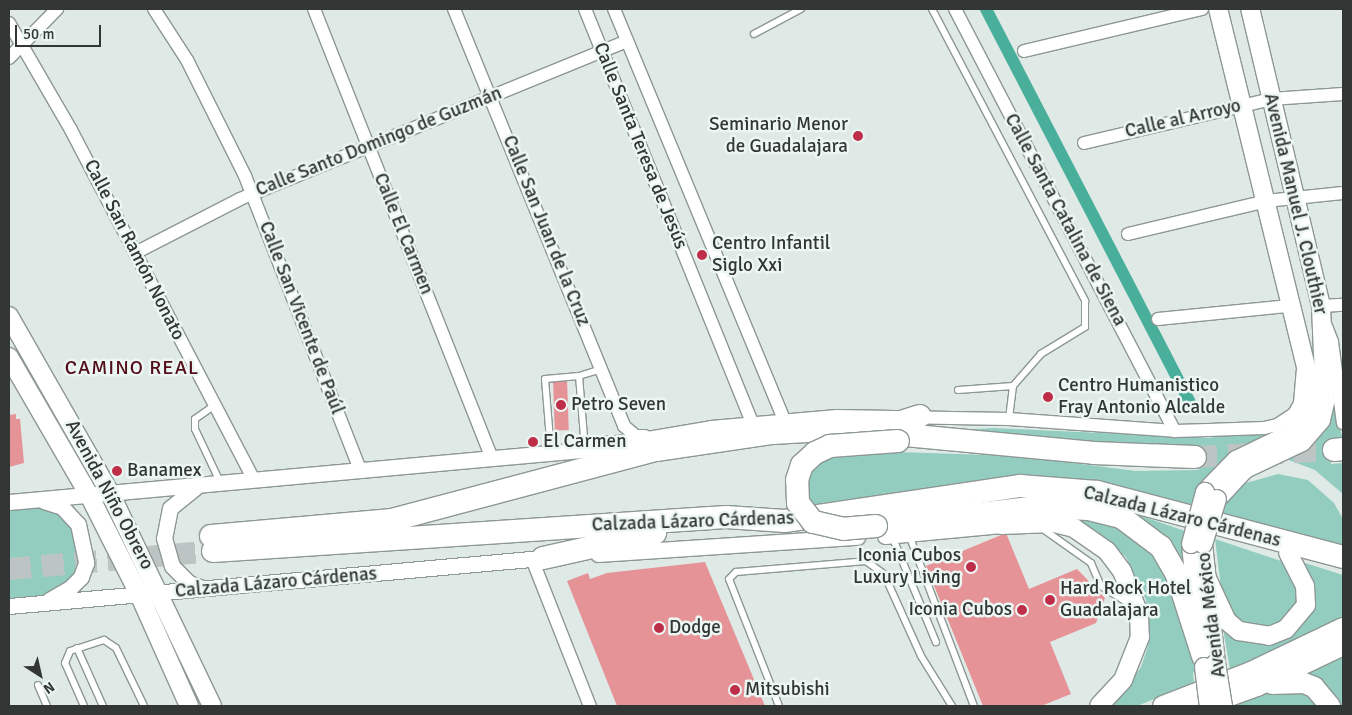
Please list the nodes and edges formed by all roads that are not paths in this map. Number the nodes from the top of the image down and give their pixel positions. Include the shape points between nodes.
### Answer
1 (57, 9) edge
2 (154, 9) edge
3 (314, 9) edge
4 (454, 9) edge
5 (585, 9) edge
6 (614, 9) edge
7 (801, 9) edge
8 (932, 9) edge
9 (955, 9) edge
10 (1202, 9) edge
11 (1218, 9) edge
12 (1250, 9) edge
13 (9, 23) edge
14 (754, 34) dead end
15 (628, 41) junction
16 (22, 44) junction
17 (602, 51) junction
18 (1024, 51) dead end
19 (9, 58) edge
20 (1343, 94) edge
21 (491, 96) junction
22 (1272, 99) junction
23 (1242, 105) junction
24 (1084, 143) dead end
25 (368, 146) junction
26 (1343, 193) edge
27 (252, 194) junction
28 (1296, 196) junction
29 (1266, 201) junction
30 (1128, 234) dead end
31 (135, 253) junction
32 (1343, 305) edge
33 (1289, 306) junction
34 (1322, 311) junction
35 (9, 316) edge
36 (1158, 320) dead end
37 (9, 357) edge
38 (603, 369) junction
39 (1306, 374) junction
40 (579, 376) junction
41 (1013, 386) junction
42 (958, 390) dead end
43 (1325, 402) joint
44 (215, 405) junction
45 (920, 416) junction
46 (784, 419) junction
47 (1009, 419) junction
48 (752, 423) junction
49 (1343, 423) edge
50 (1176, 431) junction
51 (872, 432) junction
52 (650, 437) junction
53 (717, 439) junction
54 (952, 440) junction
55 (589, 449) junction
56 (551, 453) junction
57 (1195, 457) tunnel mouth
58 (492, 459) junction
59 (360, 470) junction
60 (254, 480) junction
61 (220, 482) junction
62 (200, 485) junction
63 (110, 493) junction
64 (89, 495) junction
65 (1211, 496) junction
66 (39, 499) junction
67 (9, 502) edge
68 (1089, 510) junction
69 (726, 516) junction
70 (1028, 523) junction
71 (1002, 524) junction
72 (971, 527) junction
73 (884, 531) junction
74 (1240, 531) junction
75 (908, 534) junction
76 (1197, 544) junction
77 (1288, 553) junction
78 (1343, 557) edge
79 (537, 558) junction
80 (1343, 569) edge
81 (1205, 574) junction
82 (204, 589) junction
83 (160, 592) junction
84 (139, 594) junction
85 (43, 603) junction
86 (9, 606) edge
87 (1136, 607) junction
88 (1343, 628) edge
89 (936, 642) dead end
90 (1343, 645) edge
91 (77, 648) junction
92 (1208, 662) junction
93 (38, 686) dead end
94 (1257, 686) junction
95 (47, 706) edge
96 (84, 706) edge
97 (102, 706) edge
98 (144, 706) edge
99 (189, 706) edge
100 (212, 706) edge
101 (590, 706) edge
102 (779, 706) edge
103 (952, 706) edge
104 (974, 706) edge
105 (1099, 706) edge
106 (1163, 706) edge
107 (1200, 706) edge
108 (1209, 706) edge
109 (1223, 706) edge
110 (1330, 706) edge

1 - 16 street
2 - 27 street, Calle San Vicente de Paúl via 213,110
3 - 25 street, Calle El Carmen
4 - 21 street, Calle San Juan de la Cruz
5 - 17 street, Calle Santa Teresa de Jesús
6 - 15 street, Calle Santa Teresa de Jesús
7 - 14 lane
8 - 41 lane via 1085,301 1085,327 1041,354
9 - 50 street, Calle Santa Catalina de Siena
10 - 18 street
11 - 23 main road, Avenida Manuel J. Clouthier
12 - 22 main road, Avenida Manuel J. Clouthier
13 - 16 street, Calle San Ramón Nonato
15 - 17 street, Calle Santo Domingo de Guzmán
15 - 46 street, Calle Santa Teresa de Jesús
16 - 19 street
16 - 31 street, Calle San Ramón Nonato
17 - 21 street, Calle Santo Domingo de Guzmán
17 - 48 street, Calle Santa Teresa de Jesús
20 - 22 street, Calle al Arroyo
21 - 25 street, Calle Santo Domingo de Guzmán
21 - 38 street, Calle San Juan de la Cruz
22 - 23 street, Calle al Arroyo
22 - 28 main road, Avenida Manuel J. Clouthier
23 - 24 street, Calle al Arroyo
23 - 29 main road, Avenida Manuel J. Clouthier
25 - 27 street, Calle Santo Domingo de Guzmán
25 - 58 street, Calle El Carmen
26 - 28 street
27 - 31 street, Calle Santo Domingo de Guzmán
27 - 59 street, Calle San Vicente de Paúl
28 - 29 street
28 - 34 main road, Avenida Manuel J. Clouthier
29 - 30 street
29 - 33 main road, Avenida Manuel J. Clouthier
31 - 44 street, Calle San Ramón Nonato
32 - 34 street
33 - 36 street
33 - 39 main road, Avenida Manuel J. Clouthier
34 - 43 main road, Avenida Manuel J. Clouthier
34 - 49 street via 1332,342
35 - 63 main road, Avenida Niño Obrero
37 - 64 main road, Avenida Niño Obrero
38 - 40 lane
38 - 52 street, Calle San Juan de la Cruz via 624,426 636,436
39 - 50 street via 1300,403 1294,414 1277,426
39 - 65 main road, Avenida México via 1311,406 1307,418 1292,433 1236,460
40 - 55 lane
40 - 56 lane via 545,378
41 - 42 lane
41 - 47 lane
43 - 65 main road, Avenida México via 1321,420 1302,442 1245,469
44 - 60 street, Calle San Ramón Nonato
44 - 61 lane via 195,419 196,429
45 - 46 street
45 - 47 street
45 - 51 highway
46 - 48 street
47 - 50 street
48 - 52 street
51 - 53 highway, Calzada Lázaro Cárdenas via 841,429
51 - 54 highway, Calzada Lázaro Cárdenas
52 - 55 street
53 - 55 highway
53 - 69 highway, Calzada Lázaro Cárdenas via 656,450 392,520 212,544
54 - 57 highway, Calzada Lázaro Cárdenas
54 - 73 highway, bridge via 830,446 814,453 802,465 797,480 798,503 813,522 844,529
55 - 56 street
56 - 58 street
58 - 59 street
59 - 60 street
60 - 61 street
61 - 62 street
62 - 63 street
62 - 82 street via 183,494 170,508 164,538 168,557 178,574
63 - 64 street
63 - 83 main road, Avenida Niño Obrero
64 - 66 street
64 - 84 main road, Avenida Niño Obrero
65 - 76 main road, Avenida México, bridge
66 - 67 street
66 - 85 street via 62,508 78,524 86,563 81,577 70,588
68 - 71 highway
68 - 73 highway via 1002,509
68 - 92 highway via 1121,517 1161,547 1177,575
69 - 74 highway, Calzada Lázaro Cárdenas via 785,521 1020,486 1097,492
69 - 79 highway
70 - 71 main road
70 - 87 lane via 1052,532 1091,563 1101,586
70 - 87 main road via 1054,523 1092,537 1122,571
71 - 72 street, Calzada Lázaro Cárdenas
72 - 73 highway
72 - 75 street, Calzada Lázaro Cárdenas
73 - 75 street, Calzada Lázaro Cárdenas
73 - 79 street, Calzada Lázaro Cárdenas
73 - 89 lane
74 - 77 highway
74 - 78 highway, Calzada Lázaro Cárdenas
75 - 104 lane
76 - 81 main road, Avenida México
76 - 92 main road, Avenida México
77 - 80 highway
77 - 81 main road via 1305,586 1306,605 1286,629 1269,636 1239,631 1227,621
79 - 82 street, Calzada Lázaro Cárdenas
79 - 101 street
81 - 92 main road, Avenida México
82 - 83 street, Calzada Lázaro Cárdenas
83 - 84 street, Calzada Lázaro Cárdenas
83 - 100 main road, Avenida Niño Obrero
84 - 85 street, Calzada Lázaro Cárdenas
84 - 99 main road, Avenida Niño Obrero
85 - 86 street, Calzada Lázaro Cárdenas
87 - 105 main road via 1140,638 1133,661 1123,680
88 - 106 main road via 1251,672
90 - 94 main road
91 - 96 lane via 70,651 66,663
91 - 97 lane
91 - 98 lane via 104,640 116,648
92 - 108 main road, Avenida México, bridge
92 - 109 main road, Avenida México, bridge
93 - 95 lane
94 - 107 main road
94 - 110 main road via 1304,683 1323,695
102 - 103 lane via 729,578 736,572 866,561 884,574 921,656

